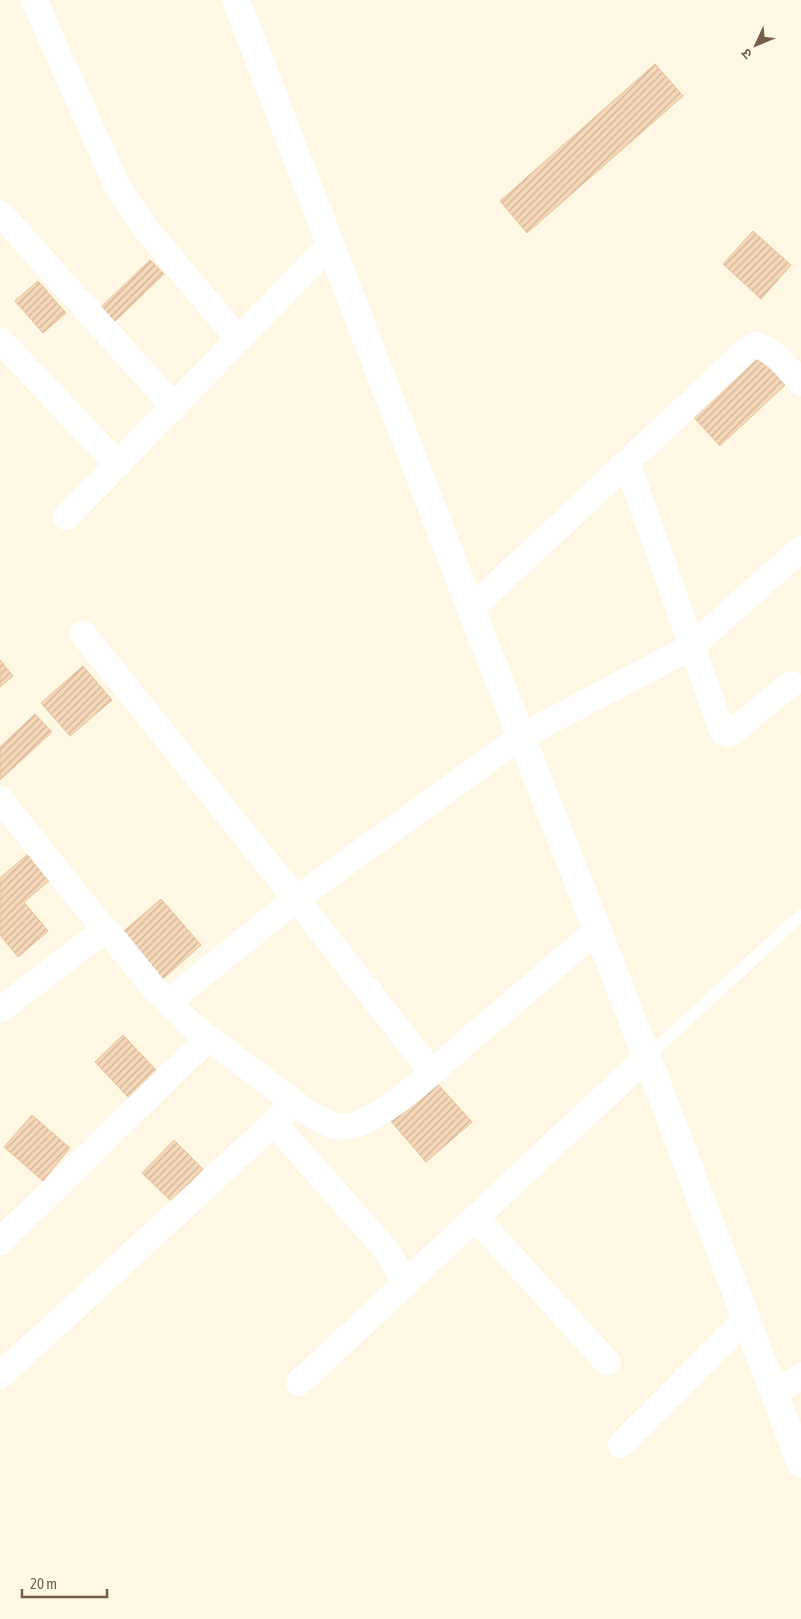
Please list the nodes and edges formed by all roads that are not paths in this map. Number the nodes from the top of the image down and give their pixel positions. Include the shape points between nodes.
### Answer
1 (34, 0) edge
2 (236, 0) edge
3 (0, 213) edge
4 (331, 244) junction
5 (0, 340) edge
6 (239, 340) junction
7 (801, 384) edge
8 (174, 407) junction
9 (627, 462) junction
10 (118, 465) junction
11 (66, 517) dead end
12 (801, 549) edge
13 (471, 608) junction
14 (83, 634) dead end
15 (691, 647) junction
16 (791, 684) dead end
17 (522, 736) junction
18 (3, 809) edge
19 (296, 899) junction
20 (801, 915) edge
21 (597, 930) junction
22 (107, 934) junction
23 (168, 1002) junction
24 (0, 1010) edge
25 (208, 1038) junction
26 (647, 1057) junction
27 (432, 1072) junction
28 (294, 1102) junction
29 (274, 1123) junction
30 (476, 1218) junction
31 (0, 1242) edge
32 (406, 1282) junction
33 (746, 1319) junction
34 (606, 1362) dead end
35 (0, 1376) edge
36 (801, 1376) edge
37 (299, 1382) dead end
38 (775, 1393) junction
39 (621, 1445) dead end
40 (801, 1464) edge

1 - 6 street via 118,188 147,230
2 - 4 street
3 - 8 street
4 - 6 street
4 - 13 street
5 - 10 street
6 - 8 street
7 - 9 street via 773,354 755,345
8 - 10 street
9 - 13 street
9 - 15 street
10 - 11 street
12 - 15 street
13 - 17 street
14 - 19 street
15 - 16 street via 724,733 737,729
15 - 17 street
17 - 19 street
17 - 21 street
18 - 22 street
19 - 23 street
19 - 27 street
20 - 26 lane
21 - 26 street
21 - 27 street
22 - 23 street
22 - 24 street via 88,942
23 - 25 street
25 - 28 street
25 - 31 street
26 - 30 street
26 - 33 street
27 - 28 street via 381,1112 350,1126 323,1121
28 - 29 street
29 - 32 street via 384,1249
29 - 35 street
30 - 32 street
30 - 34 street
32 - 37 street
33 - 38 street
33 - 39 street
36 - 38 street
38 - 40 street

